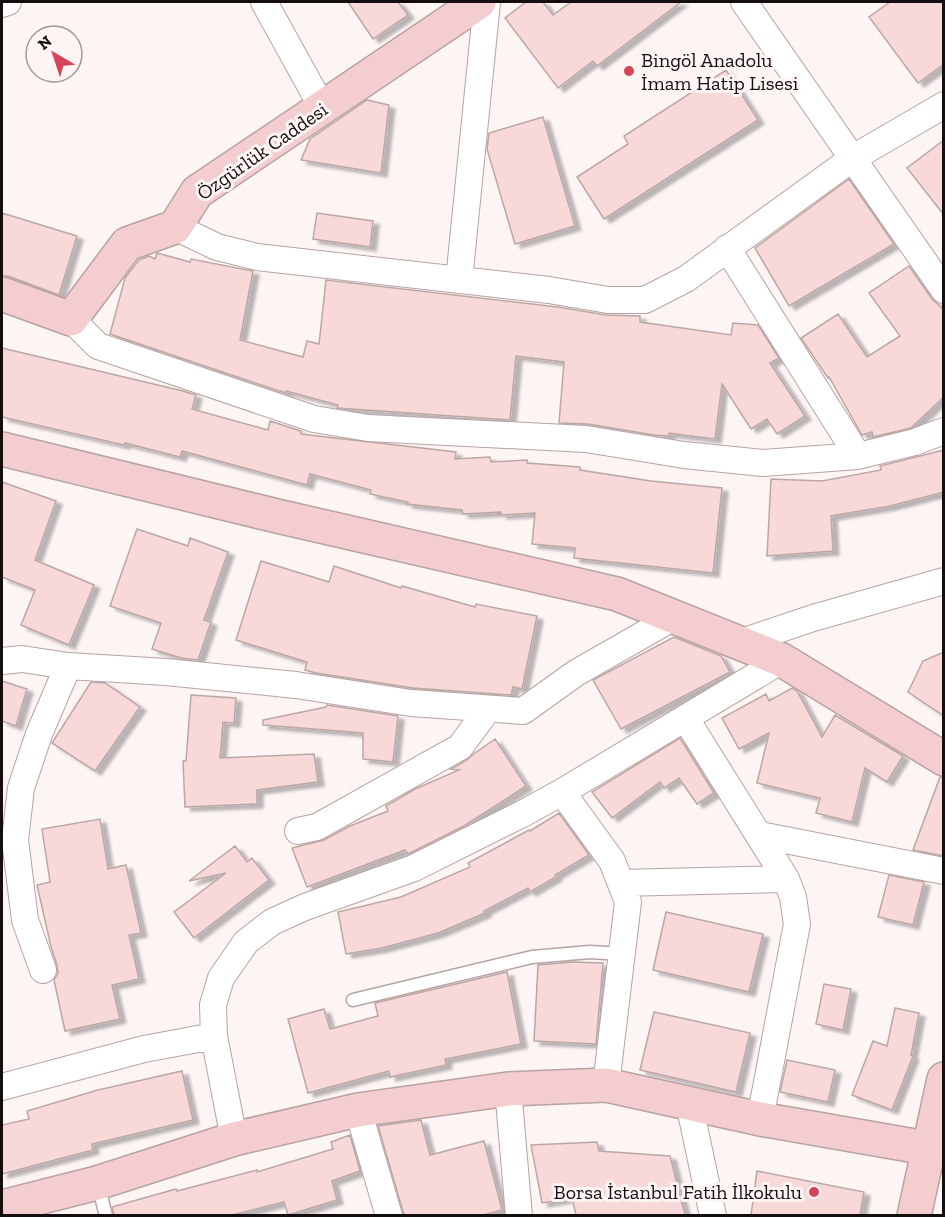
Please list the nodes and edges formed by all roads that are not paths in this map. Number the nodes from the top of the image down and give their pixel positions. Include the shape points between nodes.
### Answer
1 (8, 2) edge
2 (264, 2) edge
3 (479, 2) edge
4 (487, 2) edge
5 (744, 2) edge
6 (2, 4) edge
7 (944, 105) edge
8 (322, 107) junction
9 (852, 158) junction
10 (175, 227) junction
11 (728, 248) junction
12 (459, 280) junction
13 (944, 290) edge
14 (2, 294) edge
15 (71, 319) junction
16 (944, 431) edge
17 (2, 449) edge
18 (858, 456) junction
19 (944, 581) edge
20 (674, 617) junction
21 (739, 643) junction
22 (782, 660) junction
23 (2, 661) edge
24 (68, 666) junction
25 (488, 710) junction
26 (686, 719) junction
27 (944, 759) edge
28 (562, 792) junction
29 (298, 831) dead end
30 (760, 835) junction
31 (944, 872) edge
32 (786, 879) junction
33 (621, 883) junction
34 (13, 922) edge
35 (622, 954) junction
36 (43, 970) dead end
37 (353, 1000) dead end
38 (214, 1036) junction
39 (944, 1079) edge
40 (606, 1085) junction
41 (2, 1087) edge
42 (508, 1089) junction
43 (689, 1102) junction
44 (358, 1110) junction
45 (760, 1119) junction
46 (234, 1139) junction
47 (936, 1149) edge
48 (97, 1183) junction
49 (2, 1207) edge
50 (106, 1215) edge
51 (389, 1215) edge
52 (519, 1215) edge
53 (713, 1215) edge
54 (914, 1215) edge

1 - 6 street
2 - 8 street
3 - 8 street, Özgürlük Caddesi
4 - 12 street
5 - 9 street
7 - 9 street
8 - 10 street, Özgürlük Caddesi via 197,192
9 - 11 street
9 - 13 street
10 - 12 street via 217,247 256,257
10 - 15 street via 127,244
11 - 12 street via 686,279 645,300 608,300
11 - 18 street
14 - 15 street
15 - 18 street via 98,346 314,419 368,428 586,439 763,463
16 - 18 street
17 - 20 street via 617,594
19 - 21 street
20 - 21 street
20 - 25 street via 576,673 524,711
21 - 22 street
22 - 26 street
22 - 27 street
23 - 24 street via 22,658
24 - 25 street via 296,685 411,703
24 - 34 street via 21,788
25 - 29 street via 460,747 317,827
26 - 28 street
26 - 30 street
28 - 33 street via 612,861
28 - 38 street via 414,868 272,922 246,942 221,978 213,1005
30 - 31 street
30 - 32 street
32 - 33 street
32 - 45 street via 797,924
33 - 35 street via 628,902
34 - 36 street
35 - 37 lane via 590,952 532,957
35 - 40 street
38 - 41 street via 144,1049
38 - 46 street
39 - 47 street
40 - 42 street
40 - 43 street
42 - 44 street
42 - 52 street
43 - 45 street
43 - 53 street
44 - 46 street
44 - 51 street
45 - 47 street
46 - 48 street
47 - 54 street
48 - 49 street
48 - 50 lane

